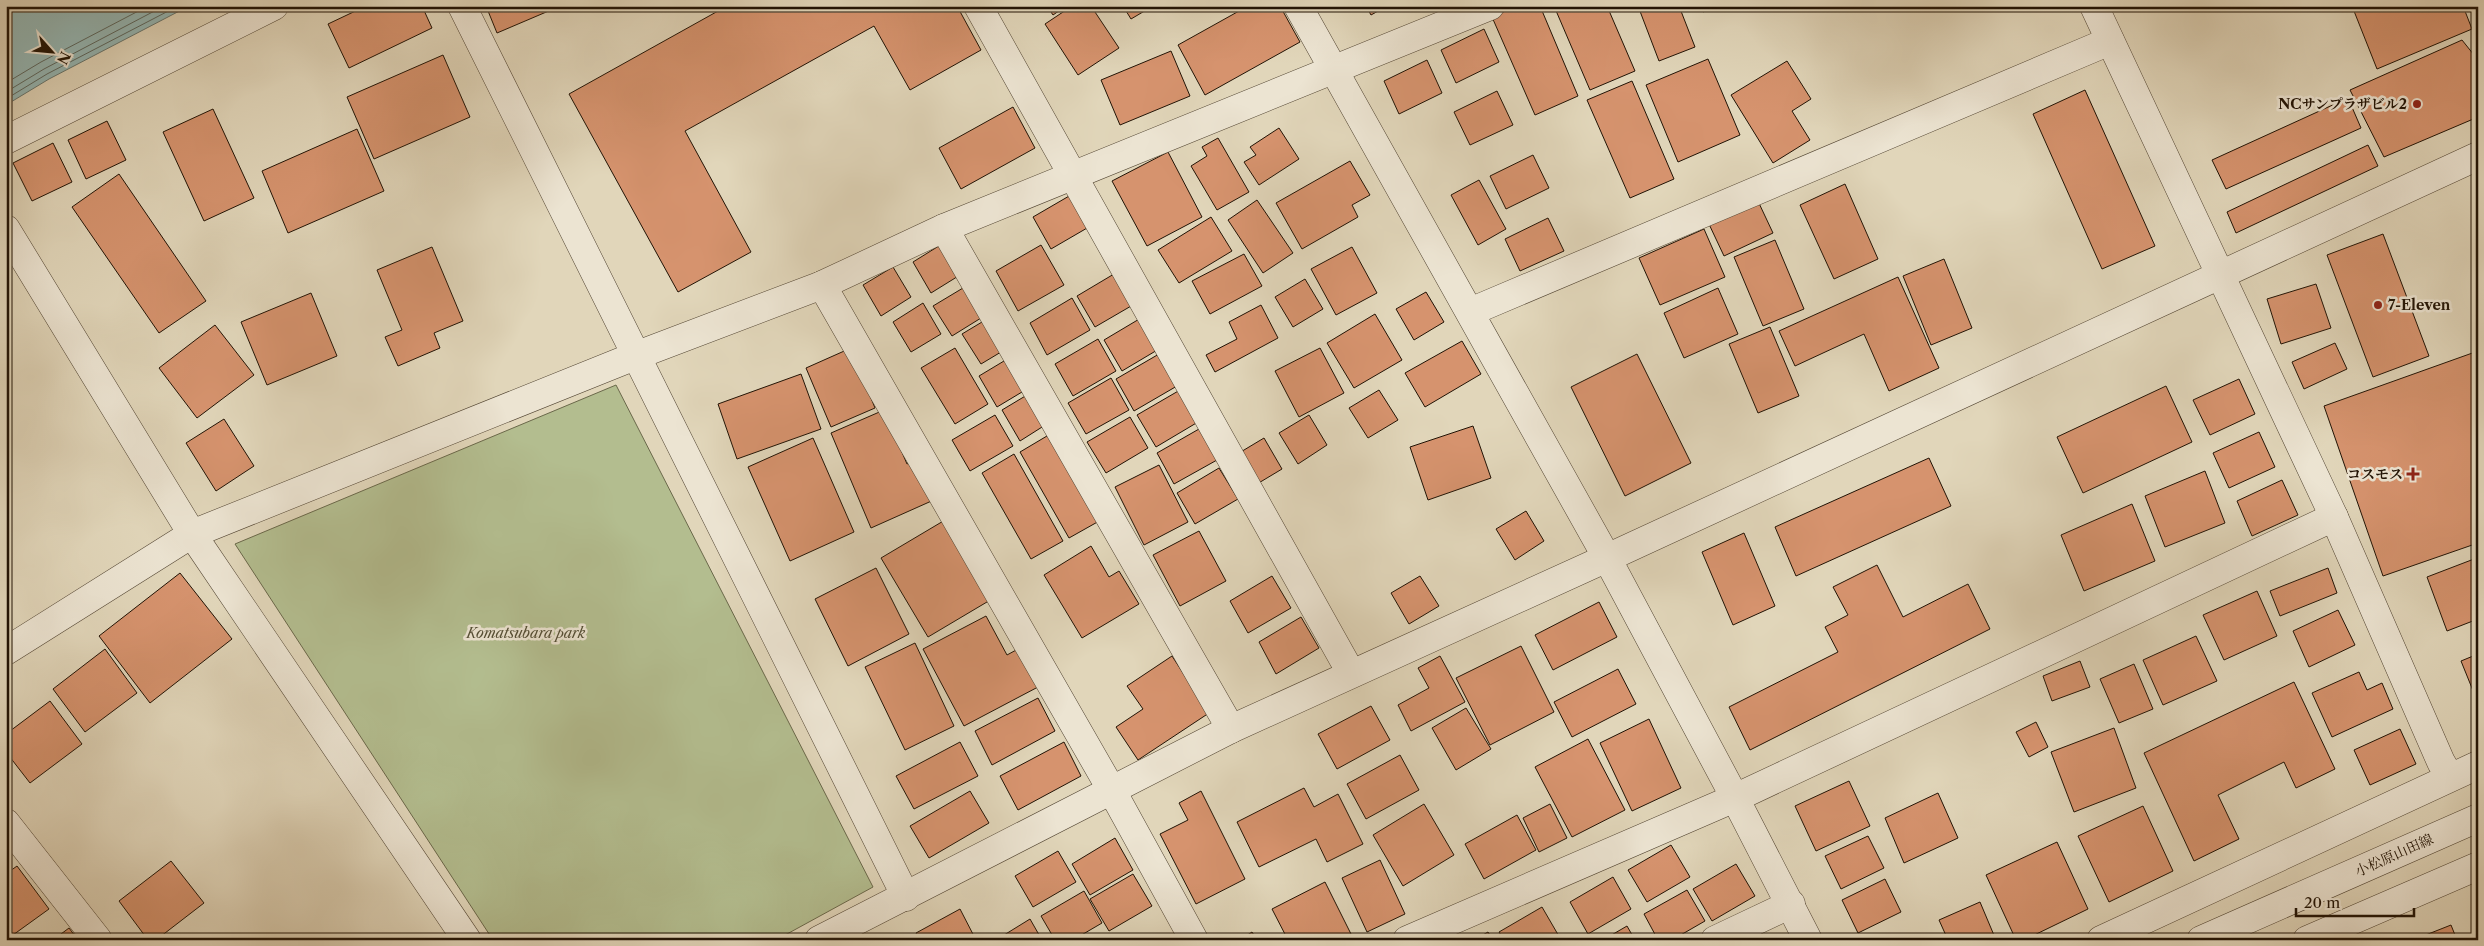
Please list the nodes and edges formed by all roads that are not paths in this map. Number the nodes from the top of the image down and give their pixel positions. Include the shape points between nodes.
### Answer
1 (274, 6) edge
2 (462, 6) edge
3 (978, 6) edge
4 (1298, 6) edge
5 (1490, 6) edge
6 (2094, 6) edge
7 (2110, 41) junction
8 (1332, 70) junction
9 (6, 140) edge
10 (2478, 156) edge
11 (1075, 176) junction
12 (944, 228) junction
13 (6, 229) edge
14 (2220, 274) junction
15 (822, 284) junction
16 (1470, 312) junction
17 (635, 356) junction
18 (2334, 517) junction
19 (192, 534) junction
20 (1607, 558) junction
21 (6, 651) edge
22 (1352, 674) junction
23 (1232, 729) junction
24 (2478, 765) edge
25 (2450, 777) junction
26 (1111, 789) junction
27 (1735, 798) junction
28 (2478, 818) edge
29 (6, 823) edge
30 (2478, 866) edge
31 (906, 897) junction
32 (1791, 904) junction
33 (98, 940) edge
34 (467, 940) edge
35 (819, 940) edge
36 (1194, 940) edge
37 (1407, 940) edge
38 (1715, 940) edge
39 (1808, 940) edge
40 (2101, 940) edge
41 (2201, 940) edge
42 (2307, 940) edge

1 - 9 street
2 - 17 street
3 - 11 street
4 - 8 street
5 - 8 street
6 - 7 street
7 - 14 street
7 - 16 street
8 - 11 street
8 - 16 street
10 - 14 street
11 - 12 street
11 - 22 street
12 - 15 street
12 - 23 street
13 - 19 street
14 - 18 street
14 - 20 street
15 - 17 street
15 - 26 street
16 - 20 street
17 - 19 street
17 - 31 street
18 - 25 street
18 - 27 street
19 - 21 street
19 - 34 street
20 - 22 street
20 - 27 street
22 - 23 street
23 - 26 street
24 - 25 street
25 - 40 street
26 - 31 street
26 - 36 street
27 - 32 street
27 - 37 street
28 - 41 street, 小松原山田線
29 - 33 street
30 - 42 street
31 - 35 street
32 - 38 street
32 - 39 street

